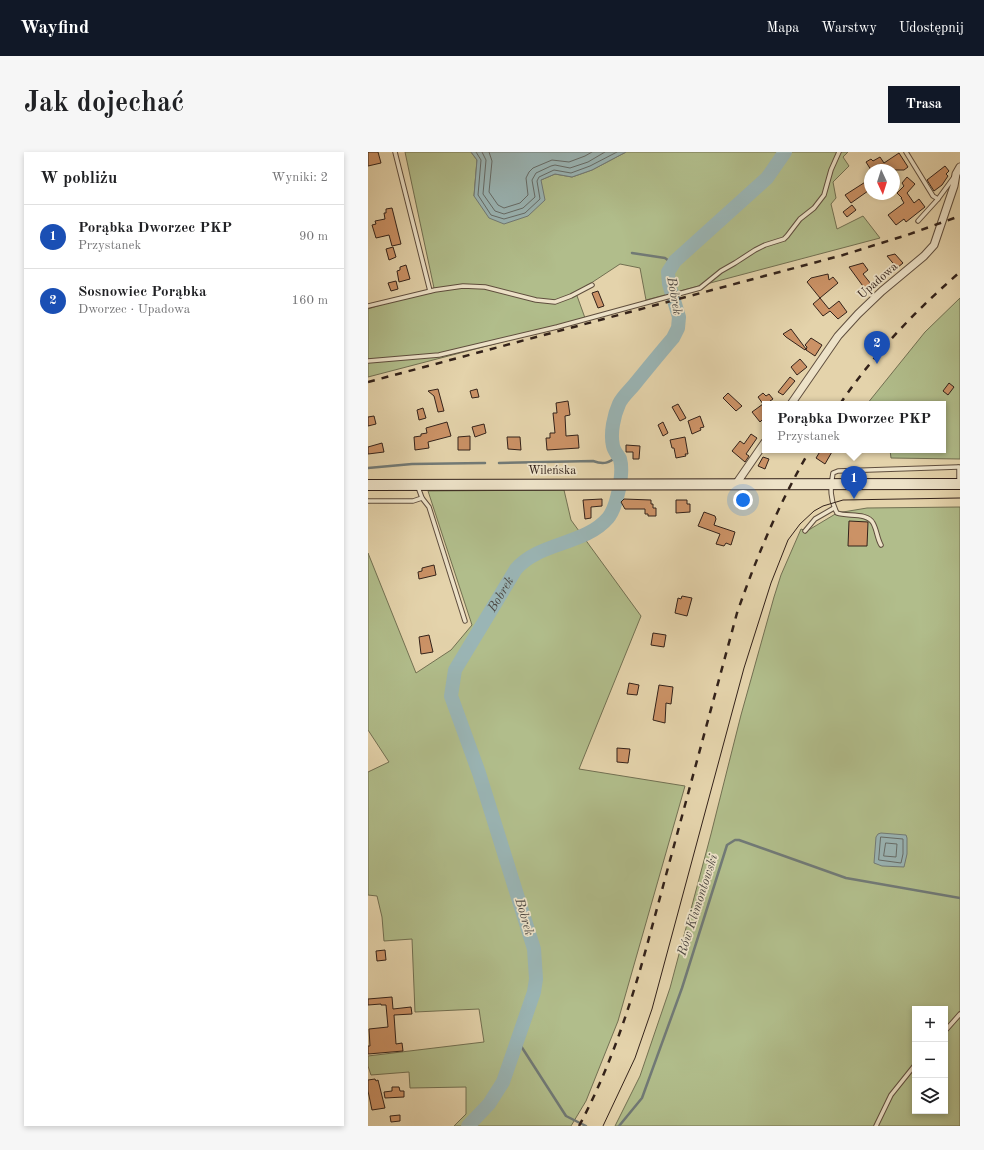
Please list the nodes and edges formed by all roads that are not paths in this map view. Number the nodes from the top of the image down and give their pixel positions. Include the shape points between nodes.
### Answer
1 (395, 152) edge
2 (840, 152) edge
3 (906, 152) edge
4 (960, 167) edge
5 (956, 174) junction
6 (938, 199) junction
7 (918, 221) dead end
8 (592, 285) dead end
9 (430, 292) junction
10 (368, 306) edge
11 (368, 361) edge
12 (793, 401) edge
13 (762, 446) edge
14 (959, 467) edge
15 (736, 484) junction
16 (831, 484) junction
17 (959, 484) edge
18 (368, 485) edge
19 (418, 485) junction
20 (422, 498) junction
21 (368, 501) edge
22 (834, 508) junction
23 (805, 530) dead end
24 (881, 545) dead end
25 (465, 621) dead end
26 (960, 1014) edge
27 (948, 1028) edge
28 (912, 1070) edge
29 (876, 1126) edge

1 - 9 lane
2 - 11 lane via 831,170 824,195 784,239 765,244 721,271 700,288 564,325 439,355
3 - 6 lane via 933,196
4 - 5 street, Upadowa
5 - 6 lane
5 - 12 street, Upadowa via 934,245 882,291 838,336
6 - 7 lane
8 - 9 lane via 555,302 536,300 485,287 463,286
9 - 10 lane
13 - 15 street
14 - 16 lane via 838,471 833,473
14 - 17 lane
15 - 16 street, Wileńska
15 - 19 street, Wileńska
16 - 17 street, Wileńska
16 - 22 lane
18 - 19 street, Wileńska
19 - 20 lane
20 - 21 lane via 414,501
20 - 25 lane via 429,507
22 - 23 lane via 815,519
22 - 24 lane via 841,515 870,519
26 - 27 lane
28 - 29 lane via 891,1095

